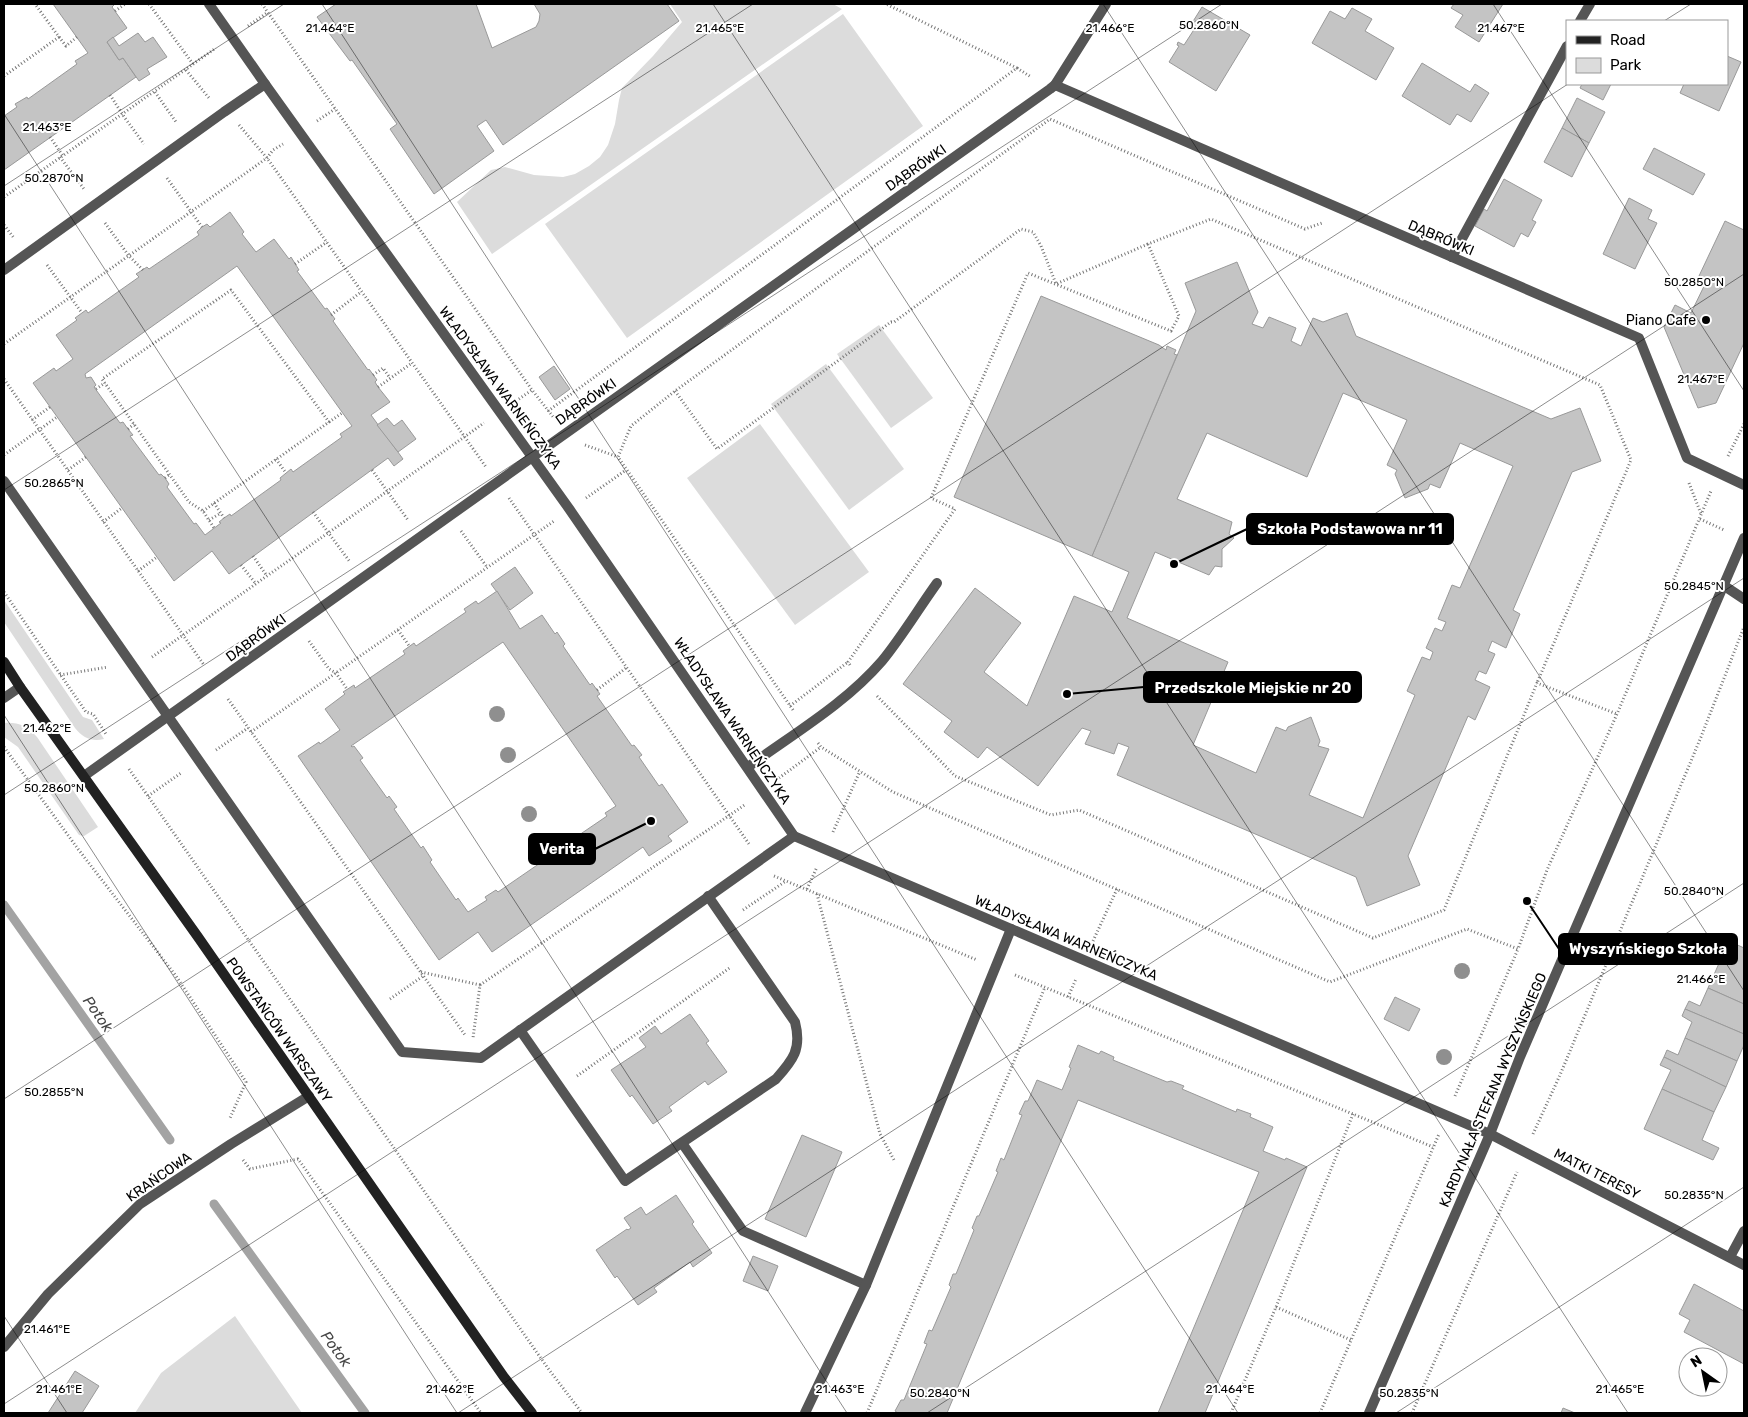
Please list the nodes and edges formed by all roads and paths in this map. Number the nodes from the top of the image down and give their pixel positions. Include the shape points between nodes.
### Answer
1 (35, 4) edge
2 (125, 4) edge
3 (149, 4) edge
4 (209, 4) edge
5 (262, 4) edge
6 (886, 4) edge
7 (1106, 4) edge
8 (1590, 4) edge
9 (115, 11) dead end
10 (268, 12) junction
11 (1581, 20) edge
12 (59, 37) junction
13 (77, 37) dead end
14 (232, 37) junction
15 (1566, 48) edge
16 (193, 64) junction
17 (186, 70) junction
18 (4, 76) edge
19 (265, 84) junction
20 (1055, 85) junction
21 (154, 92) junction
22 (110, 95) dead end
23 (335, 109) junction
24 (224, 112) junction
25 (124, 113) junction
26 (300, 132) junction
27 (50, 137) dead end
28 (188, 137) junction
29 (62, 156) junction
30 (267, 158) junction
31 (156, 161) junction
32 (4, 197) edge
33 (94, 205) junction
34 (191, 212) junction
35 (1328, 221) dead end
36 (202, 227) dead end
37 (327, 242) junction
38 (1148, 244) junction
39 (34, 248) junction
40 (129, 256) junction
41 (1452, 257) junction
42 (295, 264) dead end
43 (4, 270) edge
44 (143, 270) dead end
45 (1056, 284) junction
46 (361, 292) junction
47 (70, 297) junction
48 (82, 313) dead end
49 (331, 314) dead end
50 (4, 344) edge
51 (412, 363) junction
52 (373, 375) dead end
53 (390, 378) junction
54 (4, 379) edge
55 (105, 383) junction
56 (378, 387) dead end
57 (96, 389) dead end
58 (532, 390) junction
59 (675, 391) junction
60 (512, 404) dead end
61 (50, 407) dead end
62 (548, 411) junction
63 (342, 412) dead end
64 (57, 417) dead end
65 (32, 420) junction
66 (555, 420) dead end
67 (329, 422) junction
68 (485, 422) dead end
69 (134, 424) junction
70 (1744, 424) edge
71 (128, 429) dead end
72 (39, 430) junction
73 (464, 438) junction
74 (581, 444) dead end
75 (4, 455) edge
76 (618, 456) junction
77 (86, 457) dead end
78 (533, 457) junction
79 (276, 459) junction
80 (485, 466) dead end
81 (68, 470) junction
82 (372, 470) dead end
83 (626, 470) junction
84 (286, 473) dead end
85 (1719, 474) junction
86 (169, 475) junction
87 (1686, 475) dead end
88 (165, 478) dead end
89 (4, 481) edge
90 (1744, 485) edge
91 (387, 492) junction
92 (581, 502) dead end
93 (214, 503) junction
94 (513, 503) dead end
95 (122, 508) dead end
96 (203, 511) junction
97 (313, 512) dead end
98 (221, 513) junction
99 (1702, 514) junction
100 (450, 516) junction
101 (224, 518) dead end
102 (557, 519) dead end
103 (1700, 519) junction
104 (210, 520) junction
105 (103, 522) junction
106 (214, 528) dead end
107 (1727, 532) dead end
108 (328, 533) junction
109 (534, 535) junction
110 (420, 538) junction
111 (1744, 538) edge
112 (253, 556) dead end
113 (157, 557) dead end
114 (242, 565) dead end
115 (487, 568) junction
116 (138, 571) junction
117 (267, 576) junction
118 (363, 578) junction
119 (937, 583) dead end
120 (256, 584) junction
121 (1723, 585) junction
122 (4, 592) edge
123 (1744, 599) edge
124 (297, 626) junction
125 (1744, 627) edge
126 (398, 630) junction
127 (183, 635) junction
128 (410, 647) dead end
129 (4, 662) edge
130 (848, 662) junction
131 (135, 668) junction
132 (626, 668) junction
133 (336, 673) junction
134 (60, 675) junction
135 (861, 681) junction
136 (216, 683) junction
137 (1537, 683) junction
138 (20, 687) junction
139 (347, 689) dead end
140 (597, 690) dead end
141 (4, 698) edge
142 (790, 706) junction
143 (1617, 714) junction
144 (169, 717) junction
145 (804, 727) junction
146 (251, 732) junction
147 (4, 747) edge
148 (821, 747) junction
149 (118, 753) junction
150 (748, 767) junction
151 (84, 776) junction
152 (763, 790) junction
153 (729, 815) junction
154 (794, 836) junction
155 (760, 860) junction
156 (786, 881) junction
157 (817, 894) junction
158 (708, 896) junction
159 (726, 922) junction
160 (1011, 929) junction
161 (1518, 949) junction
162 (748, 954) junction
163 (995, 967) junction
164 (422, 974) junction
165 (480, 985) junction
166 (1046, 988) junction
167 (373, 1011) junction
168 (520, 1030) junction
169 (560, 1088) junction
170 (309, 1096) junction
171 (1354, 1114) junction
172 (1446, 1116) junction
173 (1490, 1134) junction
174 (682, 1143) junction
175 (231, 1144) junction
176 (1433, 1147) junction
177 (1525, 1152) junction
178 (908, 1181) junction
179 (1744, 1231) edge
180 (1730, 1257) junction
181 (1744, 1264) edge
182 (866, 1285) junction
183 (1276, 1307) junction
184 (1351, 1340) junction
185 (4, 1347) edge
186 (481, 1413) edge
187 (532, 1413) edge
188 (582, 1413) edge
189 (805, 1413) edge
190 (867, 1413) edge
191 (1231, 1413) edge
192 (1320, 1413) edge
193 (1370, 1413) edge
194 (1412, 1413) edge

1 - 12 path
2 - 9 path
3 - 16 path
4 - 14 street, WŁADYSŁAWA WARNEŃCZYKA
5 - 10 path
6 - 62 path via 1017,68
7 - 20 street, DĄBRÓWKI
8 - 11 street
10 - 14 path
10 - 23 path
12 - 13 path via 66,46
12 - 18 path
14 - 16 path
14 - 19 street, WŁADYSŁAWA WARNEŃCZYKA
15 - 41 street
16 - 17 path
17 - 21 path
17 - 24 path
19 - 24 street
19 - 26 street, WŁADYSŁAWA WARNEŃCZYKA
20 - 41 street, DĄBRÓWKI
20 - 78 street, DĄBRÓWKI
21 - 25 path
21 - 28 path
22 - 25 path
23 - 26 path
23 - 58 path
24 - 28 street
24 - 30 path
25 - 29 path
25 - 31 path
26 - 30 path via 273,150
26 - 78 street, WŁADYSŁAWA WARNEŃCZYKA
27 - 29 path
28 - 31 street
29 - 32 path
29 - 33 path
30 - 34 path
30 - 37 path
31 - 33 street
31 - 34 path
33 - 39 street
33 - 40 path
34 - 36 path
34 - 40 path
35 - 59 path via 1305,229 1050,119
37 - 42 path
37 - 46 path
38 - 45 path
38 - 45 path via 1178,316 1172,331
38 - 137 path via 1211,219 1600,385 1631,460
39 - 43 street
39 - 47 path
40 - 44 path
40 - 47 path
41 - 85 street, DĄBRÓWKI via 1639,338 1687,458
45 - 59 path via 1033,232 1021,229 717,449
45 - 130 path via 1028,273 931,498 955,509
46 - 49 path
46 - 51 path
47 - 48 path
47 - 50 path
51 - 53 path
51 - 73 path
52 - 53 path via 383,368
53 - 56 path
54 - 65 path
55 - 57 path
55 - 67 path via 102,379 231,290
55 - 69 path
58 - 60 path
58 - 62 path
59 - 76 path via 631,426
61 - 65 path
62 - 66 path
63 - 67 path
64 - 72 path
65 - 72 path
67 - 79 path
68 - 73 path
69 - 71 path
69 - 86 path
70 - 85 path
72 - 75 path
72 - 81 path
73 - 80 path
73 - 91 path
74 - 76 path
76 - 83 path
77 - 81 path
78 - 100 street, DĄBRÓWKI
78 - 150 street, WŁADYSŁAWA WARNEŃCZYKA
79 - 84 path
79 - 93 path
81 - 105 path
82 - 91 path
83 - 92 path
83 - 142 path
85 - 90 street, DĄBRÓWKI
85 - 99 path
86 - 88 path
86 - 96 path via 189,502
87 - 99 path
89 - 131 street
91 - 108 path
91 - 110 path
93 - 96 path
93 - 98 path
94 - 109 path
95 - 105 path
96 - 104 path
97 - 108 path
98 - 101 path
98 - 104 path
99 - 103 path
100 - 110 street, DĄBRÓWKI
100 - 115 path
102 - 109 path
103 - 107 path
103 - 143 path
104 - 106 path
105 - 116 path
108 - 117 path
108 - 118 path
109 - 115 path
109 - 132 path
110 - 118 street, DĄBRÓWKI
111 - 121 street, KARDYNAŁA STEFANA WYSZYŃSKIEGO
112 - 117 path
113 - 116 path
114 - 120 path
115 - 126 path
116 - 127 path
117 - 120 path
118 - 124 street, DĄBRÓWKI
119 - 135 street via 882,661
120 - 127 path
121 - 123 street
121 - 173 street, KARDYNAŁA STEFANA WYSZYŃSKIEGO
122 - 134 path
124 - 133 path
124 - 136 street, DĄBRÓWKI
125 - 177 path via 1701,737
126 - 128 path
126 - 133 path
127 - 131 path
127 - 136 path
129 - 138 street, POWSTAŃCÓW WARSZAWY
130 - 135 path
130 - 142 path
131 - 134 path via 120,678 112,666
131 - 144 street
132 - 140 path
132 - 153 path
133 - 139 path
133 - 146 path
134 - 149 path via 86,712 93,714
135 - 137 path via 955,776 1051,815 1079,810 1373,938 1444,910
135 - 145 street
136 - 144 street, DĄBRÓWKI
136 - 146 path
137 - 143 path
138 - 141 street
138 - 151 street, POWSTAŃCÓW WARSZAWY
142 - 145 path
143 - 161 path via 1547,870
144 - 149 street, DĄBRÓWKI
144 - 167 street
145 - 148 path
145 - 150 street
146 - 164 path
147 - 175 path via 176,976 246,1082 224,1133
148 - 152 path
148 - 161 path via 893,792 1330,982 1467,929
149 - 151 street, DĄBRÓWKI
149 - 188 path
150 - 152 street, WŁADYSŁAWA WARNEŃCZYKA
151 - 170 street, POWSTAŃCÓW WARSZAWY
152 - 153 path
152 - 154 street, WŁADYSŁAWA WARNEŃCZYKA
153 - 155 path
153 - 165 path
154 - 155 street
154 - 160 street, WŁADYSŁAWA WARNEŃCZYKA
155 - 156 path via 773,876
155 - 158 street
156 - 157 path
156 - 159 path
157 - 163 path
157 - 178 path via 880,1134
158 - 159 street
158 - 168 street
159 - 162 street
160 - 163 street
160 - 172 street, WŁADYSŁAWA WARNEŃCZYKA
161 - 172 path
162 - 169 path
162 - 174 street via 795,1022 798,1046 776,1079
163 - 166 path
163 - 178 street
164 - 165 path
164 - 165 path via 472,1044
164 - 167 path
166 - 171 path
166 - 190 path
167 - 168 street via 402,1052 481,1058
168 - 169 street
169 - 174 street via 625,1181
170 - 175 street, KRAŃCOWA
170 - 187 street, POWSTAŃCÓW WARSZAWY
171 - 176 path
171 - 183 path
172 - 173 street, WŁADYSŁAWA WARNEŃCZYKA
172 - 176 path
173 - 177 street, MATKI TERESY
173 - 193 street, KARDYNAŁA STEFANA WYSZYŃSKIEGO
174 - 182 street via 743,1231
175 - 185 street, KRAŃCOWA via 140,1204 48,1294
175 - 186 path via 250,1169 298,1159
176 - 184 path
177 - 180 street, MATKI TERESY
177 - 194 path
178 - 182 street
179 - 180 street
180 - 181 street, MATKI TERESY
182 - 189 street
183 - 184 path
183 - 191 path
184 - 192 path

